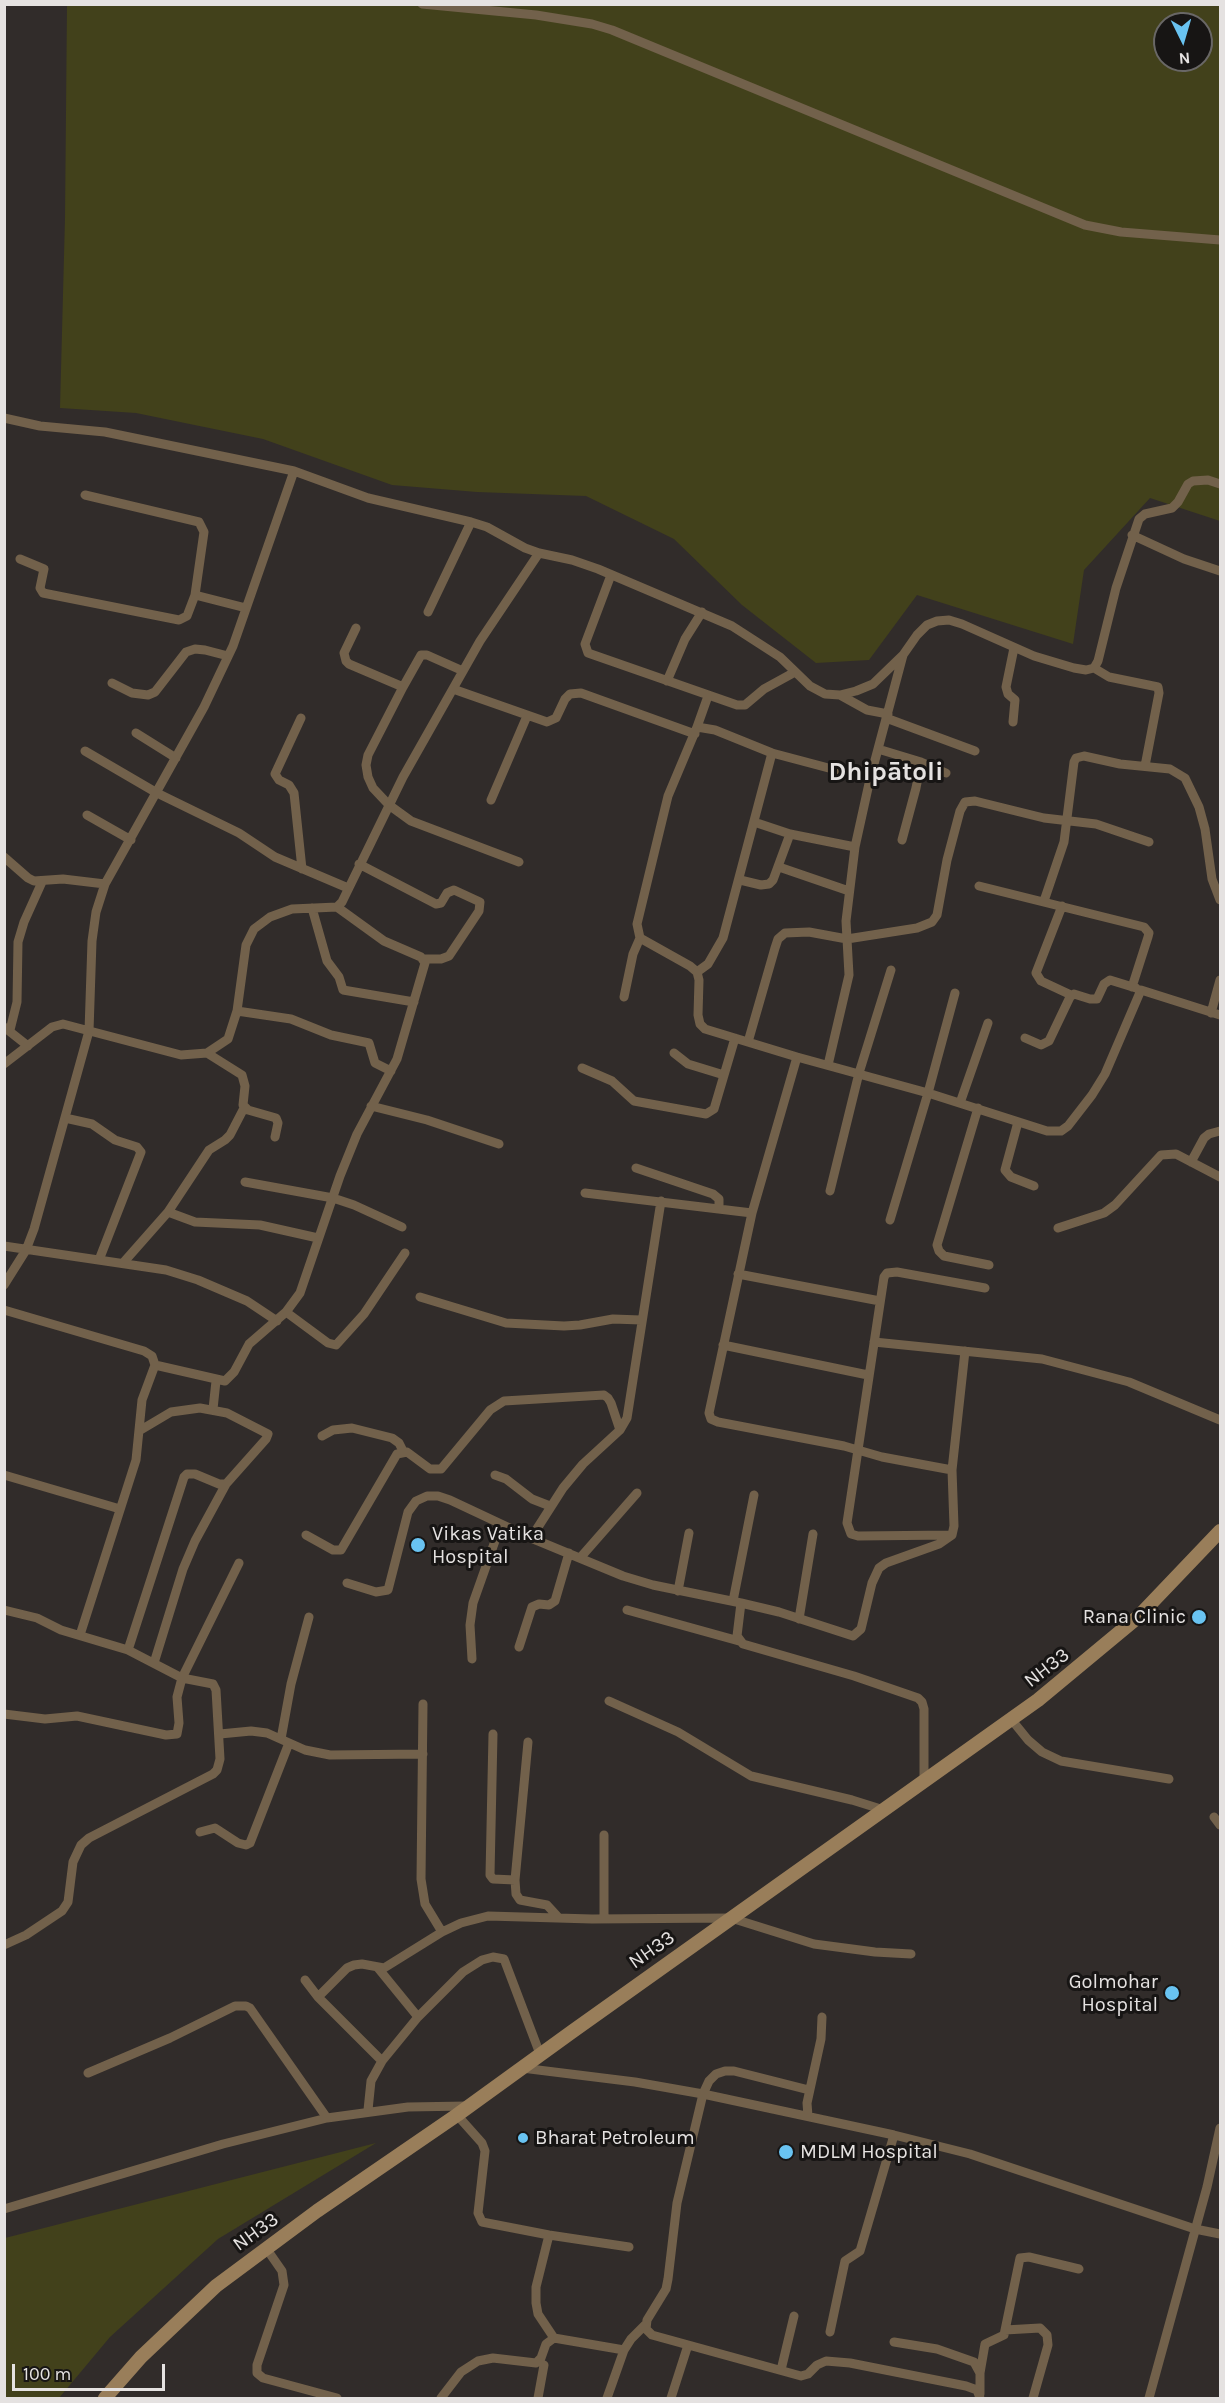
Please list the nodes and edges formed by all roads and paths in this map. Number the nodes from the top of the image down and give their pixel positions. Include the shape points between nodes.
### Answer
1 (422, 4) edge
2 (1221, 240) edge
3 (4, 418) edge
4 (294, 471) junction
5 (1221, 484) edge
6 (85, 495) dead end
7 (471, 522) junction
8 (1132, 535) junction
9 (539, 553) junction
10 (20, 559) dead end
11 (1221, 571) edge
12 (611, 574) junction
13 (195, 595) junction
14 (246, 608) junction
15 (428, 612) dead end
16 (702, 612) junction
17 (356, 628) dead end
18 (1014, 648) junction
19 (903, 655) junction
20 (228, 656) junction
21 (1094, 668) junction
22 (463, 671) junction
23 (795, 672) junction
24 (667, 681) junction
25 (112, 683) dead end
26 (403, 687) junction
27 (453, 689) junction
28 (840, 695) junction
29 (708, 696) junction
30 (527, 716) junction
31 (887, 716) junction
32 (301, 718) dead end
33 (1013, 722) dead end
34 (696, 731) junction
35 (136, 733) dead end
36 (878, 749) junction
37 (85, 751) dead end
38 (975, 751) dead end
39 (771, 753) junction
40 (176, 758) junction
41 (921, 762) junction
42 (1145, 766) junction
43 (946, 773) dead end
44 (870, 779) junction
45 (157, 793) junction
46 (491, 800) dead end
47 (389, 805) junction
48 (87, 814) dead end
49 (754, 822) junction
50 (1068, 822) junction
51 (790, 834) junction
52 (130, 840) junction
53 (902, 840) dead end
54 (1149, 842) dead end
55 (855, 847) junction
56 (4, 857) edge
57 (519, 862) dead end
58 (359, 864) junction
59 (779, 867) junction
60 (302, 869) junction
61 (740, 880) junction
62 (42, 882) junction
63 (105, 884) junction
64 (979, 886) dead end
65 (348, 888) junction
66 (849, 891) junction
67 (1221, 900) edge
68 (1044, 901) junction
69 (1062, 906) junction
70 (312, 908) junction
71 (337, 908) junction
72 (640, 938) junction
73 (848, 939) junction
74 (423, 959) junction
75 (891, 970) dead end
76 (697, 972) junction
77 (1221, 980) edge
78 (1136, 988) junction
79 (956, 993) dead end
80 (1071, 995) junction
81 (624, 997) dead end
82 (414, 1002) junction
83 (237, 1011) junction
84 (1216, 1014) edge
85 (988, 1023) dead end
86 (7, 1029) edge
87 (89, 1031) junction
88 (735, 1038) junction
89 (1025, 1038) dead end
90 (748, 1042) junction
91 (28, 1046) junction
92 (207, 1053) junction
93 (674, 1053) dead end
94 (796, 1057) junction
95 (4, 1064) edge
96 (828, 1065) junction
97 (582, 1068) dead end
98 (391, 1071) junction
99 (859, 1073) junction
100 (724, 1075) junction
101 (928, 1093) junction
102 (960, 1103) junction
103 (371, 1106) junction
104 (244, 1108) junction
105 (978, 1108) junction
106 (65, 1118) junction
107 (1018, 1122) junction
108 (1221, 1131) edge
109 (275, 1137) dead end
110 (499, 1144) dead end
111 (1191, 1162) junction
112 (636, 1168) dead end
113 (1221, 1177) edge
114 (245, 1182) dead end
115 (1034, 1186) dead end
116 (830, 1191) dead end
117 (585, 1193) dead end
118 (333, 1198) junction
119 (661, 1201) junction
120 (719, 1208) junction
121 (168, 1212) junction
122 (752, 1213) junction
123 (890, 1220) dead end
124 (402, 1227) dead end
125 (1058, 1228) dead end
126 (318, 1238) junction
127 (4, 1246) edge
128 (26, 1250) junction
129 (405, 1253) dead end
130 (99, 1260) junction
131 (123, 1263) junction
132 (989, 1265) dead end
133 (738, 1274) junction
134 (4, 1285) edge
135 (985, 1288) dead end
136 (420, 1297) dead end
137 (880, 1301) junction
138 (4, 1310) edge
139 (286, 1312) junction
140 (641, 1320) junction
141 (277, 1321) junction
142 (874, 1342) junction
143 (723, 1345) junction
144 (964, 1351) junction
145 (155, 1365) junction
146 (868, 1376) junction
147 (216, 1381) junction
148 (213, 1409) junction
149 (1221, 1420) edge
150 (620, 1430) junction
151 (139, 1431) junction
152 (322, 1436) dead end
153 (858, 1450) junction
154 (403, 1451) junction
155 (952, 1470) junction
156 (4, 1475) edge
157 (495, 1475) dead end
158 (226, 1484) junction
159 (637, 1493) dead end
160 (754, 1495) dead end
161 (550, 1506) junction
162 (120, 1509) junction
163 (501, 1524) junction
164 (1221, 1531) edge
165 (689, 1533) dead end
166 (813, 1534) dead end
167 (952, 1534) junction
168 (306, 1536) dead end
169 (531, 1538) junction
170 (569, 1553) junction
171 (580, 1558) junction
172 (239, 1563) dead end
173 (347, 1583) dead end
174 (678, 1591) junction
175 (737, 1603) junction
176 (4, 1610) edge
177 (627, 1610) dead end
178 (309, 1617) dead end
179 (799, 1619) junction
180 (80, 1635) junction
181 (739, 1641) junction
182 (519, 1647) dead end
183 (128, 1650) junction
184 (472, 1659) dead end
185 (153, 1663) junction
186 (182, 1678) junction
187 (609, 1701) dead end
188 (423, 1704) dead end
189 (4, 1714) edge
190 (1011, 1719) junction
191 (220, 1734) junction
192 (493, 1734) dead end
193 (285, 1741) junction
194 (528, 1743) dead end
195 (423, 1754) junction
196 (1169, 1779) dead end
197 (924, 1781) junction
198 (885, 1810) junction
199 (1214, 1817) dead end
200 (1221, 1826) edge
201 (200, 1832) dead end
202 (604, 1835) dead end
203 (515, 1880) junction
204 (558, 1917) junction
205 (731, 1918) junction
206 (604, 1919) junction
207 (442, 1932) junction
208 (4, 1945) edge
209 (911, 1954) dead end
210 (378, 1968) junction
211 (305, 1980) dead end
212 (318, 1997) junction
213 (822, 2017) dead end
214 (418, 2018) junction
215 (540, 2054) junction
216 (382, 2061) junction
217 (522, 2068) junction
218 (88, 2073) dead end
219 (809, 2090) junction
220 (703, 2094) junction
221 (470, 2106) junction
222 (368, 2110) junction
223 (458, 2115) junction
224 (808, 2116) junction
225 (327, 2118) junction
226 (1221, 2128) edge
227 (894, 2135) junction
228 (4, 2209) edge
229 (1195, 2229) junction
230 (549, 2235) junction
231 (1221, 2235) edge
232 (629, 2247) dead end
233 (266, 2248) junction
234 (1079, 2269) dead end
235 (794, 2316) dead end
236 (645, 2325) junction
237 (1005, 2330) junction
238 (830, 2332) dead end
239 (554, 2338) junction
240 (894, 2342) dead end
241 (688, 2345) junction
242 (624, 2350) junction
243 (544, 2365) dead end
244 (781, 2370) junction
245 (980, 2373) junction
246 (980, 2396) edge
247 (105, 2398) edge
248 (337, 2398) edge
249 (441, 2398) edge
250 (538, 2398) edge
251 (607, 2398) edge
252 (671, 2398) edge
253 (1033, 2398) edge
254 (1149, 2398) edge

1 - 2 street via 592,24 1085,225 1121,232
3 - 4 street via 105,432
4 - 7 street via 368,498
4 - 14 street
5 - 8 street via 1193,481 1172,508 1145,514
6 - 13 street via 199,522 204,532
7 - 9 street
7 - 15 street
8 - 11 street
8 - 21 street
9 - 12 street
9 - 22 street
10 - 13 street via 44,568 40,588 43,593 179,620 187,616
12 - 16 street
12 - 24 street via 585,649
13 - 14 street
14 - 20 street
16 - 23 street via 759,642
16 - 24 street
17 - 26 street via 344,653 346,661
18 - 19 street via 949,620 927,625
18 - 21 street via 1074,668
18 - 33 street via 1006,687 1016,700
19 - 28 street via 873,684
19 - 31 street
20 - 25 street via 195,649 186,652 155,692 148,695 132,693
20 - 40 street
21 - 42 street via 1109,677 1158,687
22 - 26 street via 421,655
22 - 27 street
23 - 28 street via 825,694
23 - 29 street via 745,705
24 - 29 street
26 - 47 street via 366,765 373,788
27 - 30 street
27 - 47 street
28 - 31 street
29 - 34 street
30 - 34 street via 553,721 565,699 581,693
30 - 46 street
31 - 36 street
31 - 38 street
32 - 60 street via 275,774 294,793
34 - 39 street via 715,730
34 - 72 street via 668,796 637,924
35 - 40 street
36 - 41 street
36 - 44 street
37 - 45 street
39 - 44 street
39 - 49 street
40 - 45 street
41 - 43 street
41 - 53 street
42 - 50 street via 1076,758
42 - 67 street via 1170,770 1185,778 1199,807 1212,879
44 - 55 street
45 - 52 street
45 - 60 street
47 - 57 street via 411,821
47 - 58 street
48 - 52 street
49 - 51 street
49 - 61 street
50 - 54 street via 1096,824
50 - 68 street
50 - 73 street via 965,802 932,922
51 - 55 street
51 - 59 street
52 - 63 street
55 - 66 street
56 - 62 street via 28,878
58 - 65 street
58 - 74 street via 436,904 454,890 480,902 479,911 449,956
59 - 61 street via 769,884
59 - 66 street
60 - 65 street
61 - 76 street via 723,938 708,964
62 - 63 street via 63,879
62 - 86 street via 18,942 17,1002
63 - 87 street via 92,940
64 - 68 street
65 - 71 street
66 - 73 street
68 - 69 street
69 - 78 street via 1147,930
69 - 80 street via 1036,973 1041,981
70 - 71 street
70 - 82 street via 327,961 343,990
70 - 83 street via 292,909 270,917 254,929 246,945
71 - 74 street via 384,941
72 - 76 street
72 - 81 street
73 - 90 street via 796,931 778,939
73 - 96 street via 849,975
74 - 82 street
75 - 99 street
76 - 88 street via 700,1024 711,1032
77 - 84 street
78 - 80 street via 1110,980 1097,999
78 - 84 street
78 - 107 street via 1105,1074 1068,1126 1054,1132
79 - 101 street
80 - 89 street via 1049,1041 1041,1045
82 - 98 street
83 - 92 street via 228,1040
83 - 98 street via 291,1019 331,1035 369,1043 375,1063
85 - 102 street
86 - 91 street
87 - 91 street via 63,1024 52,1027
87 - 92 street via 181,1055
87 - 106 street
88 - 90 street
88 - 100 street
90 - 94 street
91 - 95 street
92 - 104 street via 242,1075
93 - 100 street via 688,1064
94 - 96 street
94 - 122 street
96 - 99 street
97 - 100 street via 612,1080 634,1101 706,1114 714,1109
98 - 103 street
99 - 101 street
99 - 116 street
101 - 102 street
101 - 123 street
102 - 105 street
103 - 110 street
103 - 118 street
104 - 109 street via 276,1118
104 - 121 street via 230,1135 209,1150
105 - 107 street
105 - 132 street via 937,1245 944,1256
106 - 128 street
106 - 130 street via 92,1124 141,1152
107 - 115 street via 1005,1170 1011,1177
108 - 111 street via 1204,1138
111 - 113 street
111 - 125 street via 1176,1154 1161,1155 1114,1205 1089,1219
112 - 120 street via 712,1194 719,1199
114 - 118 street
117 - 119 street
118 - 124 street
118 - 126 street
119 - 120 street
119 - 140 street
120 - 122 street
121 - 126 street via 195,1222 260,1225
121 - 131 street
122 - 133 street
126 - 139 street via 300,1293
127 - 128 street
128 - 130 street
128 - 134 street
129 - 139 street via 364,1314 336,1346
130 - 131 street
131 - 141 street via 166,1270 207,1284 247,1301
133 - 137 street
133 - 143 street
135 - 137 street via 892,1271 884,1277
136 - 140 street via 506,1323 580,1326 613,1319
137 - 142 street
138 - 145 street via 144,1351 152,1356
139 - 141 street
140 - 150 street via 631,1403
141 - 147 street via 249,1344 230,1378
142 - 144 street
142 - 146 street
143 - 146 street
143 - 153 street via 711,1419
144 - 149 street via 1042,1359 1091,1371 1149,1389
144 - 155 street
145 - 147 street
145 - 151 street via 142,1400
146 - 153 street
147 - 148 street
148 - 151 street via 171,1412
148 - 158 street via 268,1434
150 - 154 street via 611,1403 604,1395 517,1399 504,1401 490,1410 441,1469 430,1469
150 - 161 street via 583,1464
151 - 162 street via 136,1461
152 - 154 street via 342,1428 359,1429 392,1438
153 - 155 street
153 - 167 street via 847,1523 851,1534
154 - 168 street via 397,1454 341,1551
155 - 167 street
156 - 162 street
157 - 161 street
158 - 183 street via 195,1474 184,1477
158 - 185 street via 187,1560
159 - 171 street
160 - 175 street
161 - 169 street
162 - 180 street
163 - 169 street
163 - 173 street via 450,1500 427,1496 416,1501 408,1512 388,1590 376,1592
163 - 184 street via 472,1603
164 - 190 main road, NH33 via 1138,1617
165 - 174 street
166 - 179 street
167 - 179 street via 939,1544 879,1568 858,1634 849,1636
169 - 170 street
170 - 171 street
170 - 182 street via 555,1601 532,1607
171 - 174 street via 623,1576
172 - 186 street
174 - 175 street
175 - 179 street
175 - 181 street
176 - 180 street
177 - 181 street
178 - 193 street via 291,1684
180 - 183 street
181 - 197 street via 918,1698 924,1709
183 - 185 street
185 - 186 street
186 - 189 street via 177,1697 179,1730 172,1736 77,1716 45,1719
186 - 191 street via 213,1684
187 - 198 street via 678,1732 750,1776
188 - 195 street
190 - 196 street via 1042,1752 1061,1761
190 - 197 main road, NH33
191 - 193 street via 251,1731
191 - 208 street via 219,1765 213,1774 89,1838 73,1862 68,1902 62,1911
192 - 203 street via 490,1875 493,1880
193 - 195 street via 330,1755
193 - 201 street via 250,1843 238,1843 215,1828
194 - 203 street
195 - 207 street via 421,1886 425,1904
197 - 198 main road, NH33
198 - 205 main road, NH33
199 - 200 street
202 - 206 street
203 - 204 street via 520,1900 547,1905
204 - 206 street
204 - 207 street via 488,1916
205 - 206 street
205 - 209 street via 814,1944
205 - 215 main road, NH33
207 - 210 street via 390,1966
210 - 212 street via 347,1968
210 - 214 street
211 - 212 street
212 - 216 street
213 - 219 street
214 - 215 street via 464,1972 482,1960 500,1956
214 - 216 street
215 - 217 main road, NH33
216 - 222 street via 371,2081
217 - 220 street
217 - 221 main road, NH33
218 - 225 street via 235,2006 246,2006
219 - 220 street via 725,2071 709,2081
219 - 224 street
220 - 224 street
220 - 236 street via 673,2222 669,2279
221 - 222 street
221 - 223 main road, NH33
222 - 225 street
223 - 230 street via 485,2151 479,2219 486,2224
223 - 233 main road, NH33
224 - 227 street
225 - 228 street via 223,2144
226 - 229 street
227 - 229 street via 970,2154
227 - 238 street via 860,2251 845,2261
229 - 231 street
229 - 254 street
230 - 232 street
230 - 239 street via 536,2302 538,2314
233 - 247 main road, NH33 via 179,2319
233 - 248 street via 279,2265 284,2285 257,2373
234 - 237 street via 1020,2258
235 - 244 street
236 - 241 street via 652,2335
236 - 242 street
237 - 245 street via 1002,2337 985,2344
237 - 253 street via 1040,2328 1047,2335 1048,2345
239 - 242 street
239 - 249 street via 546,2343 536,2363 493,2358 478,2361 461,2372
240 - 245 street via 946,2351 974,2362
241 - 244 street
241 - 252 street
242 - 251 street
243 - 250 street
244 - 246 street via 805,2376 826,2361 850,2363 966,2386
245 - 246 street

